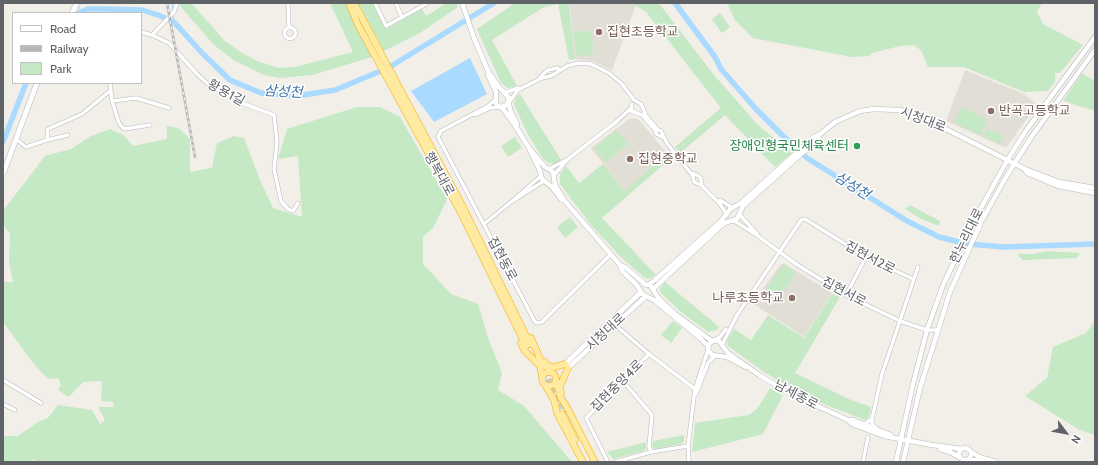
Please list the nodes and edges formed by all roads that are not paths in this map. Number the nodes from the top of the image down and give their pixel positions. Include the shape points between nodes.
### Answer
1 (77, 3) edge
2 (177, 3) edge
3 (288, 3) edge
4 (348, 3) edge
5 (354, 3) edge
6 (374, 3) edge
7 (396, 3) edge
8 (428, 3) edge
9 (421, 5) edge
10 (463, 5) edge
11 (72, 12) edge
12 (402, 18) junction
13 (289, 27) dead end
14 (142, 32) edge
15 (152, 35) junction
16 (1095, 37) edge
17 (1095, 50) edge
18 (376, 52) junction
19 (488, 71) junction
20 (552, 72) junction
21 (546, 75) junction
22 (619, 82) junction
23 (37, 84) edge
24 (110, 84) edge
25 (111, 90) junction
26 (504, 93) junction
27 (496, 98) junction
28 (112, 101) junction
29 (509, 102) junction
30 (637, 102) junction
31 (632, 104) junction
32 (500, 107) junction
33 (642, 107) junction
34 (168, 108) dead end
35 (630, 108) junction
36 (636, 113) junction
37 (466, 118) junction
38 (616, 122) junction
39 (150, 125) dead end
40 (516, 127) junction
41 (657, 130) junction
42 (68, 135) dead end
43 (16, 139) junction
44 (47, 140) junction
45 (529, 148) junction
46 (568, 159) junction
47 (1008, 159) junction
48 (1015, 162) junction
49 (787, 164) junction
50 (4, 166) edge
51 (548, 169) junction
52 (1025, 169) junction
53 (3, 174) edge
54 (541, 175) junction
55 (554, 177) junction
56 (546, 182) junction
57 (699, 182) junction
58 (1095, 188) edge
59 (1095, 193) edge
60 (564, 200) junction
61 (511, 202) junction
62 (298, 204) dead end
63 (734, 208) junction
64 (739, 213) junction
65 (727, 215) junction
66 (732, 220) junction
67 (484, 224) junction
68 (980, 224) joint
69 (978, 229) joint
70 (758, 236) junction
71 (780, 252) junction
72 (610, 255) junction
73 (866, 257) junction
74 (620, 265) junction
75 (918, 266) dead end
76 (913, 279) junction
77 (647, 285) junction
78 (653, 290) junction
79 (641, 291) junction
80 (846, 295) junction
81 (646, 297) junction
82 (736, 315) junction
83 (900, 320) junction
84 (614, 324) junction
85 (927, 330) junction
86 (938, 330) junction
87 (713, 341) junction
88 (529, 346) junction
89 (722, 346) junction
90 (708, 348) junction
91 (649, 354) junction
92 (717, 355) junction
93 (566, 366) junction
94 (746, 367) junction
95 (551, 371) junction
96 (3, 380) edge
97 (622, 380) junction
98 (543, 381) junction
99 (556, 381) junction
100 (695, 389) junction
101 (695, 395) junction
102 (40, 403) dead end
103 (3, 404) edge
104 (15, 410) dead end
105 (563, 412) junction
106 (872, 419) junction
107 (865, 427) junction
108 (875, 431) junction
109 (868, 437) junction
110 (901, 438) junction
111 (908, 440) junction
112 (932, 445) junction
113 (688, 446) junction
114 (962, 449) junction
115 (969, 450) junction
116 (651, 452) junction
117 (960, 459) edge
118 (967, 461) edge
119 (583, 462) edge
120 (587, 462) edge
121 (591, 462) edge
122 (595, 462) edge
123 (608, 462) edge
124 (615, 462) edge
125 (689, 462) edge
126 (864, 462) edge
127 (896, 462) edge
128 (903, 462) edge
129 (986, 462) edge
130 (996, 462) edge

1 - 11 main road
2 - 15 street via 174,12
3 - 13 street
4 - 18 highway, 행복대로
5 - 18 highway, 행복대로
6 - 12 street via 386,26
7 - 12 street
8 - 9 street
9 - 12 street
10 - 19 street
14 - 15 street, 황용1길
15 - 62 street, 황용1길 via 169,43 208,84 242,103 274,115 277,142 274,169 281,201 293,211
16 - 47 street, 한누리대로 via 1039,111
17 - 48 street, 한누리대로
18 - 88 highway, 행복대로 via 469,226
19 - 26 street
19 - 27 street
20 - 21 street
20 - 21 street via 548,70
20 - 22 street via 578,63 591,64
21 - 26 street
21 - 29 street via 518,90
22 - 30 street
22 - 31 street
23 - 43 main road
24 - 25 street
25 - 28 street
25 - 44 street via 82,114 48,129
26 - 27 street
26 - 29 street via 508,96
27 - 32 street
27 - 37 street, 집현동로 via 488,106
28 - 34 street via 136,98
28 - 39 street via 119,123 124,129
29 - 32 street via 506,106
29 - 40 street
30 - 31 street
30 - 33 street
31 - 35 street
32 - 37 street, 집현동로 via 490,108
32 - 40 street
33 - 36 street
33 - 41 street
35 - 36 street
35 - 38 street
36 - 38 street via 627,114
36 - 41 street via 642,115
37 - 67 street, 집현동로 via 441,131 438,137
38 - 46 street
40 - 45 street
41 - 57 street via 660,130 660,134 695,177 700,178
42 - 44 street
43 - 44 street via 26,147
43 - 50 main road
45 - 51 street
45 - 54 street
46 - 51 street
46 - 55 street
47 - 48 street, 시청대로
47 - 49 street, 시청대로 via 926,119 895,109 874,109 860,111 835,122
47 - 85 street, 한누리대로 via 972,224 943,285
48 - 52 street, 시청대로
48 - 68 street, 한누리대로
49 - 63 street, 시청대로
49 - 64 street, 시청대로
50 - 53 main road
51 - 54 street via 542,171
51 - 55 street
52 - 58 street, 시청대로 via 1059,182
52 - 59 street, 시청대로 via 1027,173 1058,186
54 - 56 street
54 - 61 street
55 - 56 street
55 - 60 street via 555,185
56 - 60 street
56 - 61 street
57 - 63 street via 723,203
57 - 65 street
60 - 72 street
61 - 67 street
63 - 64 street
63 - 65 street via 728,210
64 - 66 street via 737,219
64 - 70 street, 집현서로
65 - 66 street
65 - 77 street
66 - 70 street, 집현서로
66 - 78 street via 724,223
67 - 72 street, 집현동로 via 535,322 538,323
68 - 69 main road, 한누리대로
69 - 86 street, 한누리대로 via 961,266
70 - 71 street, 집현서로
71 - 73 street, 집현서2로 via 805,219
71 - 80 street, 집현서로
71 - 82 street, 집현서2로
72 - 74 street
73 - 76 street, 집현서2로
73 - 80 street
74 - 77 street
74 - 79 street via 622,271
75 - 76 street
76 - 83 street
77 - 78 street
77 - 79 street, 시청대로
78 - 81 street, 시청대로 via 651,295
78 - 87 street via 675,314
79 - 81 street
79 - 93 street, 시청대로
80 - 83 street, 집현서로
81 - 84 street, 시청대로
81 - 90 street via 700,338
82 - 87 street, 집현서2로 via 723,334
82 - 89 street, 집현서2로
83 - 85 street, 집현서로
83 - 106 street via 882,374
84 - 91 street
84 - 93 street, 시청대로
85 - 86 street, 집현서로
85 - 110 street, 한누리대로
86 - 111 street, 한누리대로 via 920,388
87 - 89 street via 719,341
87 - 90 street
88 - 93 highway via 548,366
88 - 95 highway
88 - 98 highway via 540,366
89 - 92 street
89 - 94 street, 남세종로
90 - 92 street via 710,354
90 - 100 street
91 - 97 street, 집현중앙4로
91 - 100 street
92 - 94 street, 남세종로
92 - 101 street via 708,363
93 - 95 highway
93 - 99 highway
93 - 105 highway via 560,386
94 - 107 street, 남세종로 via 852,424
95 - 98 highway via 545,372
95 - 99 highway via 556,375
96 - 102 street
97 - 116 street via 652,414 649,447
97 - 123 street, 집현중앙4로 via 586,418
98 - 99 highway via 552,385
98 - 105 highway
99 - 105 highway
100 - 101 street
101 - 113 street
103 - 104 street
105 - 119 highway
105 - 120 highway
105 - 121 highway
105 - 122 highway
106 - 107 street
106 - 108 street
107 - 108 street, 남세종로
107 - 109 street
108 - 109 street
108 - 110 street, 남세종로
109 - 126 street
110 - 111 street, 남세종로
110 - 127 street, 한누리대로
111 - 112 street, 남세종로
111 - 128 street, 한누리대로
112 - 114 street
112 - 117 street
113 - 116 street
113 - 125 street
114 - 115 street
114 - 117 street
115 - 118 street
115 - 130 street via 979,457
116 - 124 street
117 - 118 street
118 - 129 street

